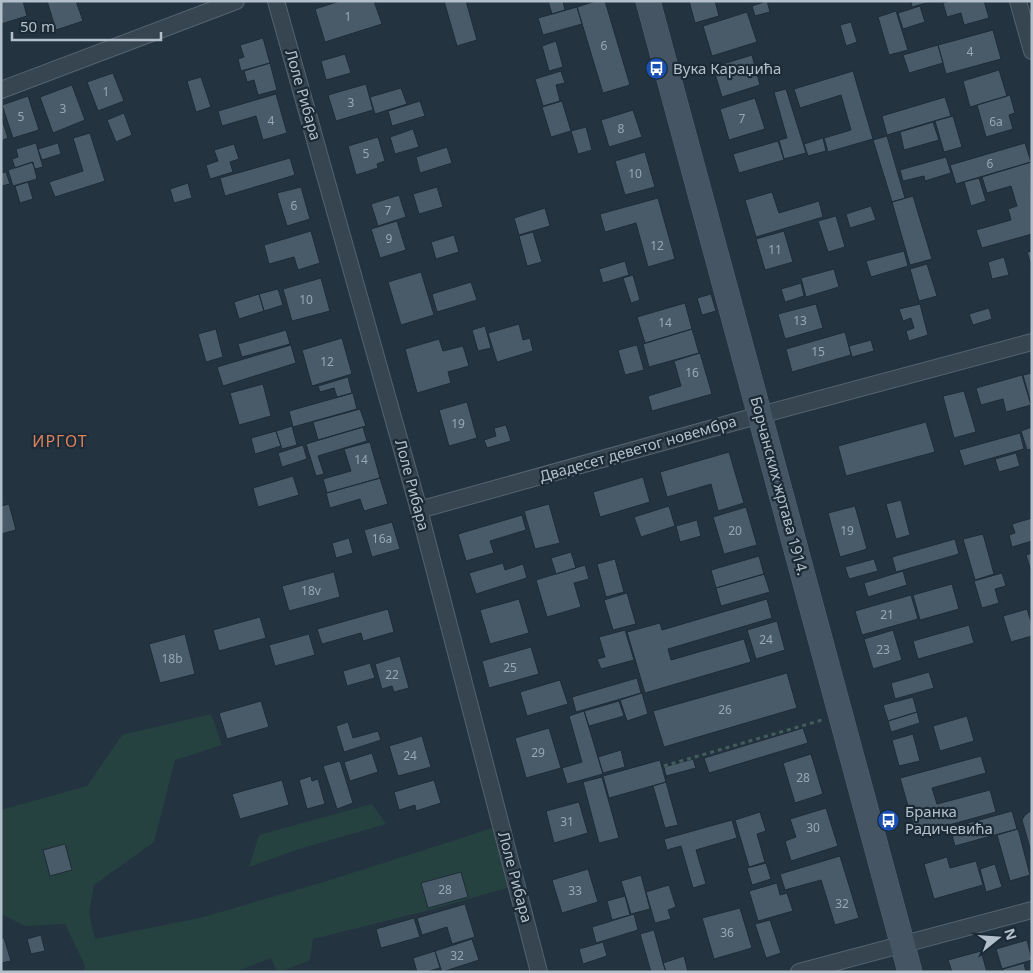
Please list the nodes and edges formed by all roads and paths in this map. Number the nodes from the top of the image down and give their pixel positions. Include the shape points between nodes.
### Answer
1 (236, 1) edge
2 (276, 1) edge
3 (648, 1) edge
4 (1018, 1) edge
5 (1032, 51) edge
6 (1, 90) edge
7 (1032, 342) edge
8 (760, 415) junction
9 (419, 510) junction
10 (842, 714) junction
11 (664, 766) dead end
12 (1032, 910) edge
13 (902, 943) junction
14 (540, 972) edge
15 (800, 972) edge
16 (910, 972) edge

1 - 6 street
2 - 9 street, Лоле Рибара
3 - 8 street, Борчанских жртава 1914.
4 - 5 street
7 - 8 street, Двадесет деветог новембра
8 - 9 street, Двадесет деветог новембра
8 - 10 street, Борчанских жртава 1914.
9 - 14 street, Лоле Рибара
10 - 11 path
10 - 13 street, Борчанских жртава 1914.
12 - 13 street
13 - 15 street
13 - 16 street, Борчанских жртава 1914.

